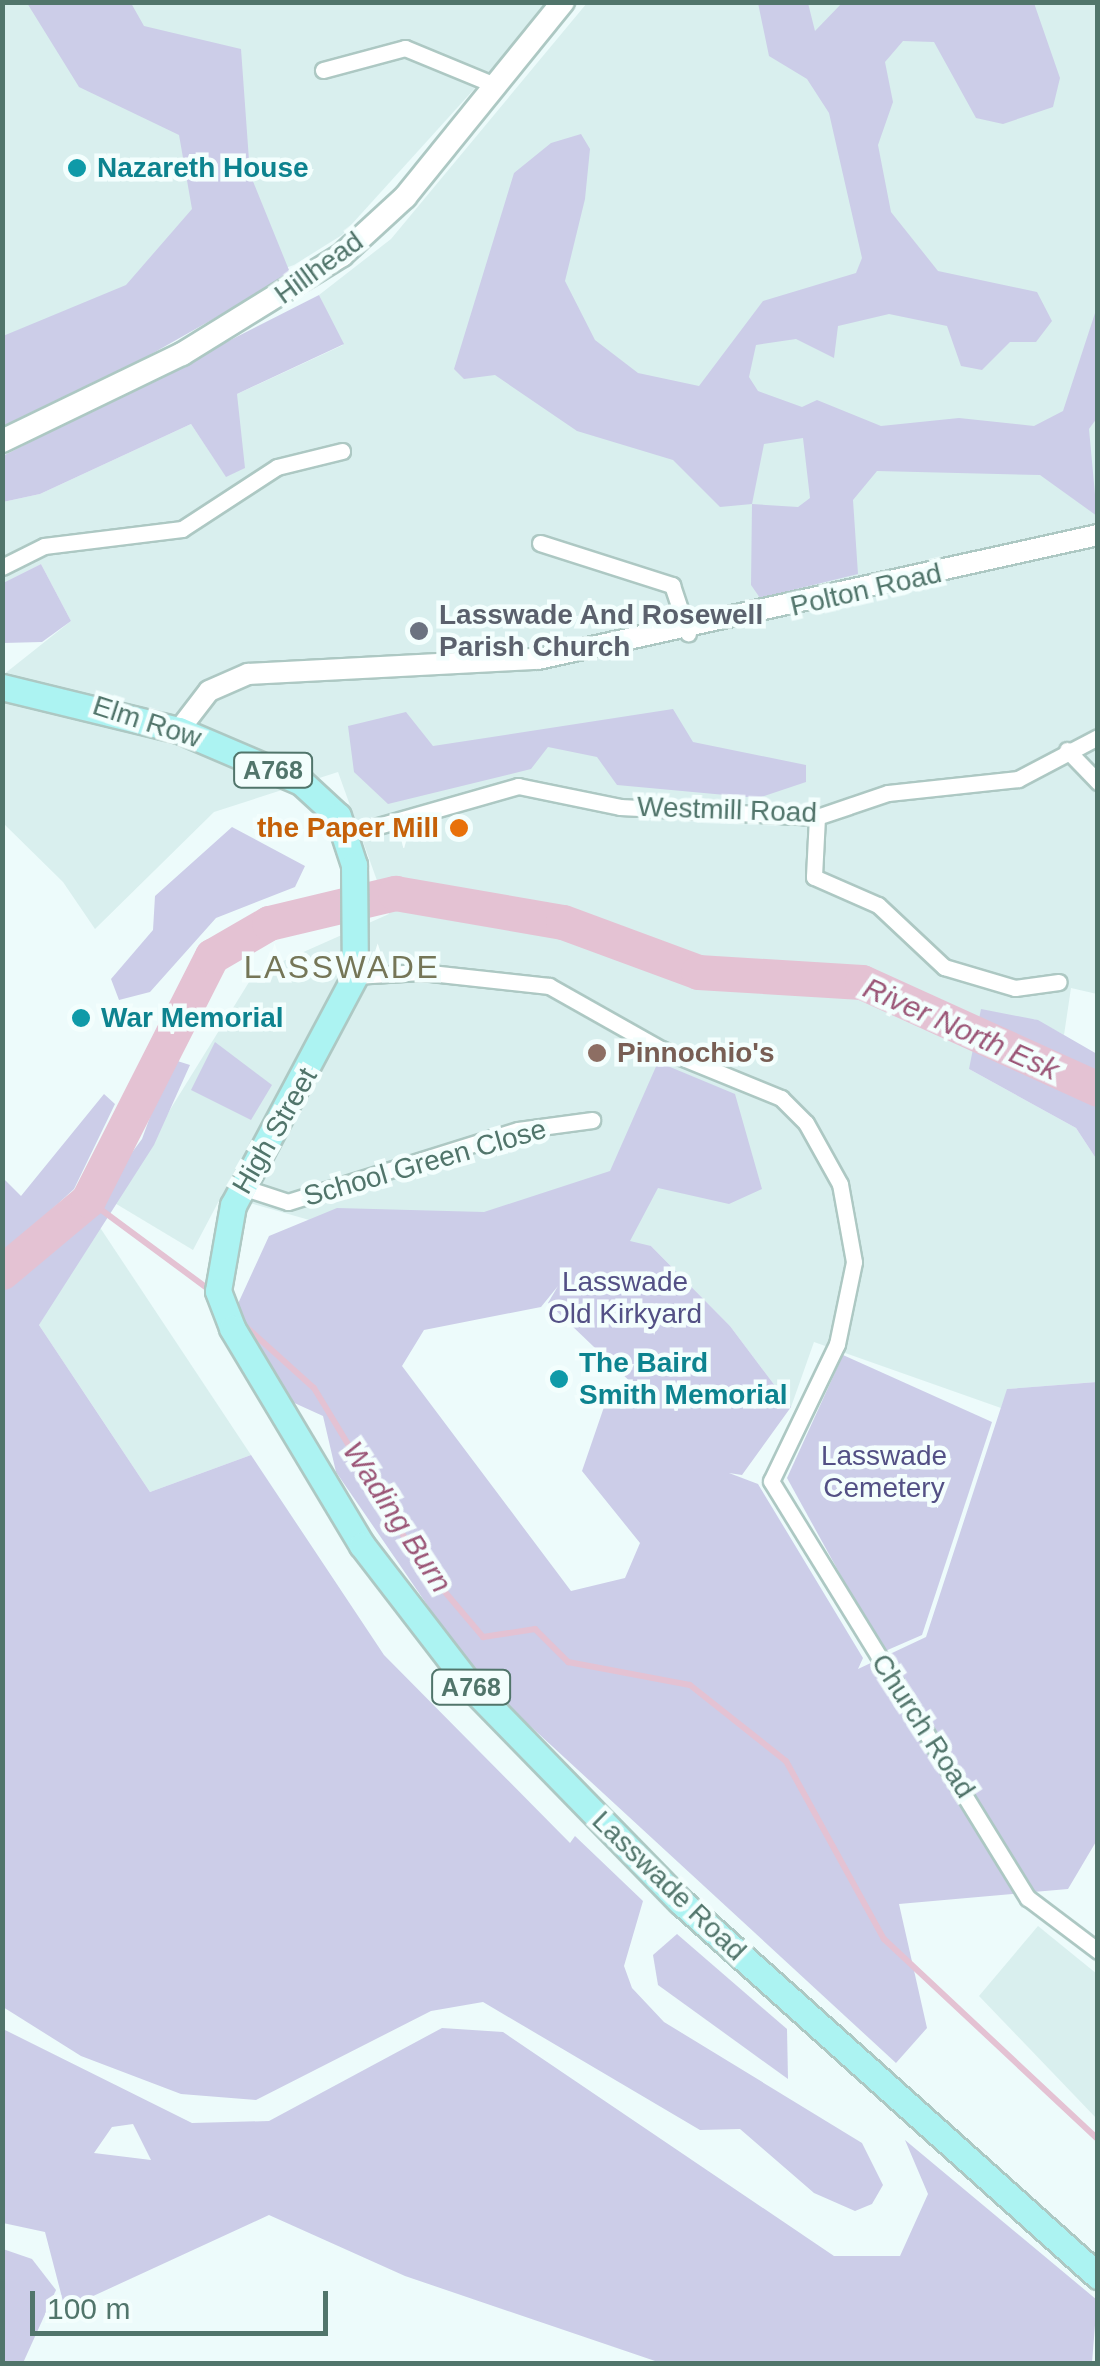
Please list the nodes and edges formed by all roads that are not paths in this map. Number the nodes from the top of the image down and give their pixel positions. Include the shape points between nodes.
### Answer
1 (563, 2) edge
2 (323, 70) dead end
3 (497, 86) junction
4 (2, 441) edge
5 (342, 451) dead end
6 (314, 456) junction
7 (320, 474) dead end
8 (1098, 535) edge
9 (540, 543) dead end
10 (2, 567) edge
11 (688, 632) junction
12 (2, 687) edge
13 (180, 730) junction
14 (1098, 737) edge
15 (1067, 750) junction
16 (1098, 782) edge
17 (818, 817) junction
18 (350, 834) junction
19 (357, 964) junction
20 (1059, 982) dead end
21 (592, 1120) dead end
22 (252, 1190) junction
23 (298, 1444) joint
24 (1098, 1951) edge
25 (1098, 2276) edge

1 - 3 main road, Hillhead
2 - 3 street via 405,48
3 - 4 main road, Hillhead via 405,197 316,274 116,390
5 - 6 street
6 - 7 street
6 - 10 street via 277,467 182,528 44,546
8 - 11 street, Polton Road
9 - 11 street via 672,585
11 - 13 street, Polton Road via 538,659 248,674 210,691
12 - 13 main road, Elm Row / A768
13 - 18 main road, Elm Row / A768 via 301,782
14 - 15 street, Westmill Road
15 - 16 street
15 - 17 street, Westmill Road via 1018,779 888,793
17 - 18 street, Westmill Road via 620,806 518,786
17 - 20 street via 814,878 878,905 969,981
18 - 19 main road
19 - 22 main road, High Street / A768
19 - 24 street, Church Road via 549,986 661,1049 781,1098 825,1148 850,1216 854,1262 836,1344 771,1480 1028,1898
21 - 22 street, School Green Close via 518,1130 288,1202
22 - 23 main road, High Street / A768 via 221,1242 218,1291
23 - 25 main road, Lasswade Road / A768 via 472,1688 680,1901

